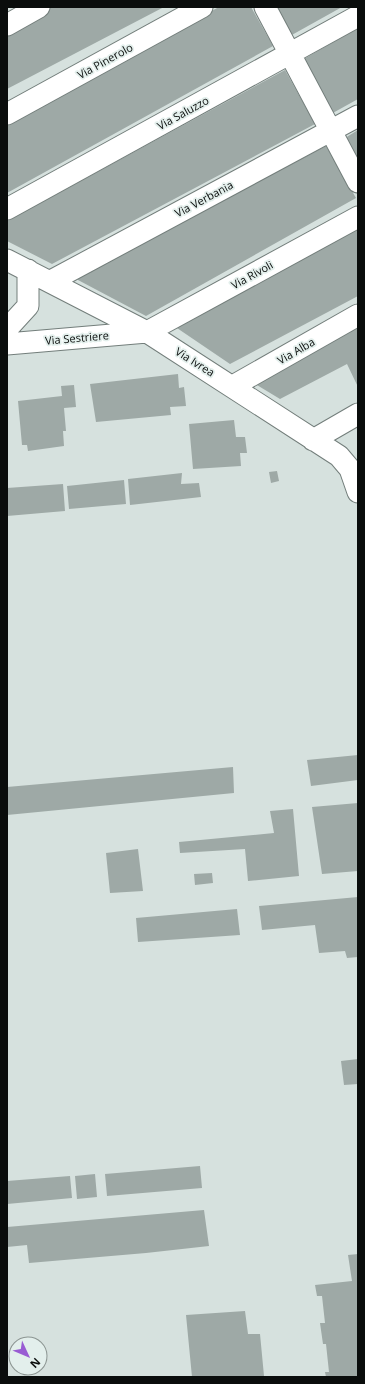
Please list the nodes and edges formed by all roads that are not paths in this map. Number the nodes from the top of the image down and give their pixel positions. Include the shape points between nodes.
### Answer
1 (39, 7) edge
2 (202, 7) edge
3 (265, 7) edge
4 (358, 16) edge
5 (7, 25) edge
6 (290, 54) junction
7 (7, 113) edge
8 (358, 116) edge
9 (331, 131) junction
10 (358, 182) edge
11 (7, 209) edge
12 (358, 217) edge
13 (7, 260) edge
14 (28, 270) junction
15 (51, 281) junction
16 (358, 316) edge
17 (7, 329) edge
18 (147, 332) junction
19 (7, 344) edge
20 (233, 386) junction
21 (358, 414) edge
22 (313, 440) junction
23 (358, 492) edge

1 - 5 street
2 - 7 street, Via Pinerolo
3 - 6 street
4 - 6 street, Via Saluzzo
6 - 9 street
6 - 11 street, Via Saluzzo
8 - 9 street, Via Verbania
9 - 10 street
9 - 15 street, Via Verbania
12 - 18 street, Via Rivoli
13 - 14 street, Via Ivrea
14 - 15 street, Via Ivrea
14 - 17 street via 28,306
15 - 18 street, Via Ivrea
16 - 20 street, Via Alba
18 - 19 street, Via Sestriere
18 - 20 street, Via Ivrea
20 - 22 street, Via Ivrea
21 - 22 street
22 - 23 street, Via Ivrea via 339,456 350,469

